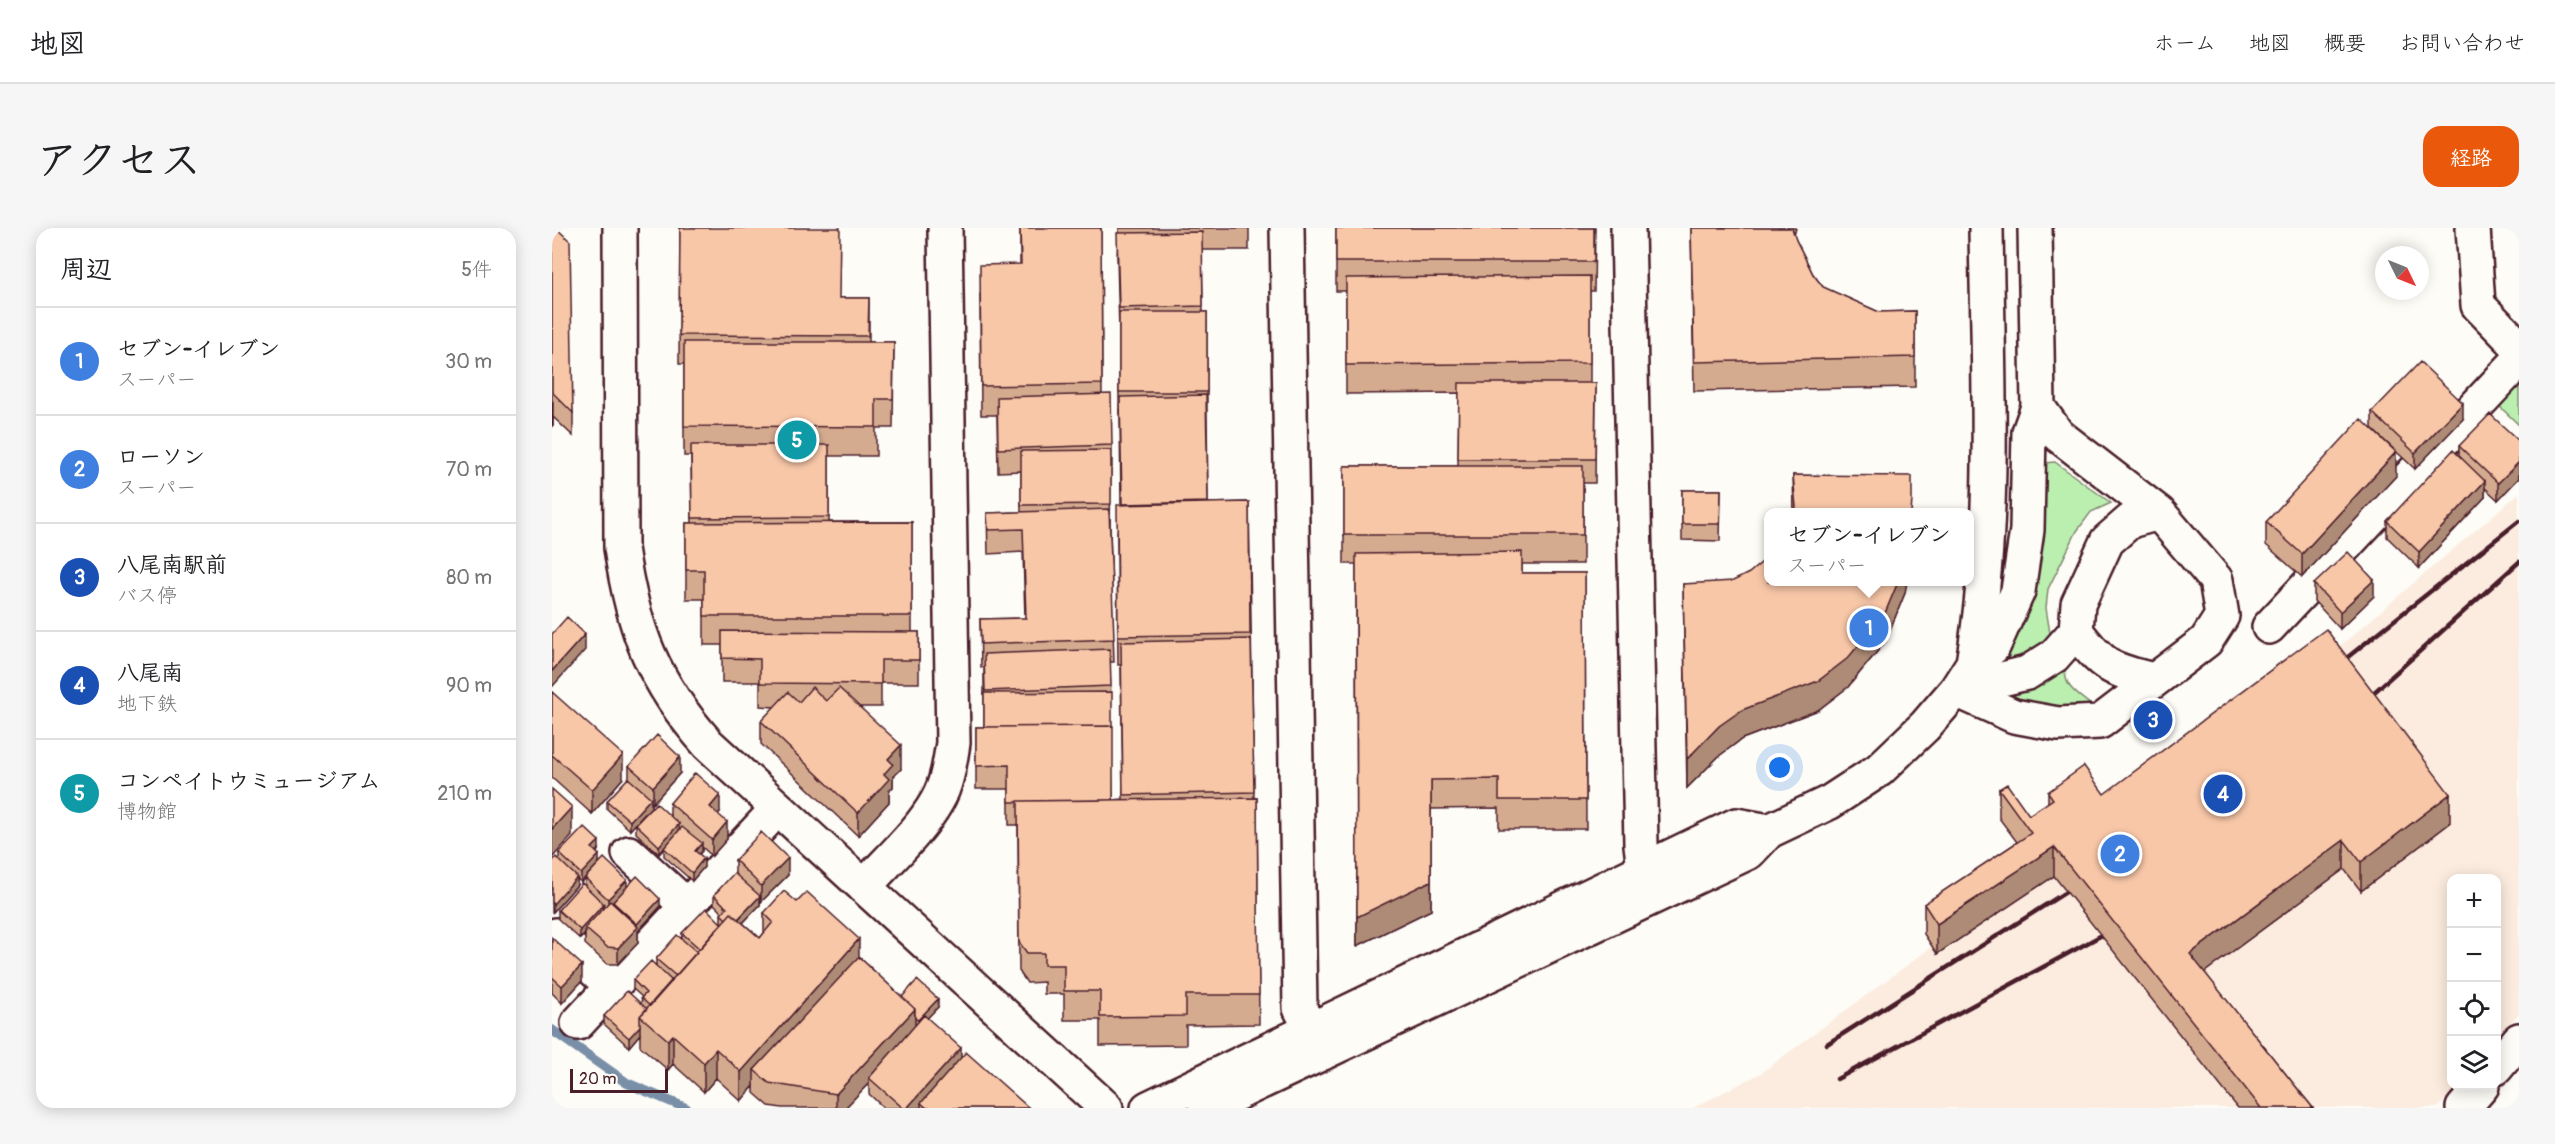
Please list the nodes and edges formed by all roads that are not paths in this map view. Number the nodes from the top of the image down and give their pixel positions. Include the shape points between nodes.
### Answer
1 (620, 228) edge
2 (945, 228) edge
3 (1287, 228) edge
4 (1628, 228) edge
5 (1986, 228) edge
6 (2035, 228) edge
7 (2473, 228) edge
8 (2519, 347) edge
9 (2519, 360) edge
10 (2038, 407) junction
11 (2159, 513) junction
12 (2269, 627) dead end
13 (2076, 631) junction
14 (1964, 677) junction
15 (2154, 680) junction
16 (778, 808) junction
17 (1768, 831) junction
18 (629, 853) dead end
19 (1644, 869) junction
20 (864, 887) junction
21 (688, 907) junction
22 (556, 935) dead end
23 (613, 987) junction
24 (578, 1023) dead end
25 (2519, 1040) edge
26 (1316, 1041) junction
27 (2501, 1062) edge
28 (2479, 1090) edge
29 (1106, 1108) edge
30 (1148, 1108) edge
31 (1206, 1108) edge
32 (2463, 1108) edge

1 - 16 street via 621,548 627,592 658,677 679,711 708,744
2 - 20 street via 953,743 938,801
3 - 26 street via 1300,1008
4 - 19 street
5 - 14 street via 1989,477 1983,601
6 - 10 street
7 - 8 street via 2478,305
9 - 12 street
10 - 11 street via 2058,435
10 - 14 street via 2029,432 2027,530 2018,591 1993,647
11 - 13 street via 2130,521 2107,541 2078,604
11 - 15 street via 2216,580 2222,616 2206,641
13 - 14 street via 2054,656 2027,674
13 - 15 street via 2097,658 2121,672
14 - 15 street via 2014,716 2058,724 2100,722
14 - 17 street via 1925,726 1879,770 1830,802
16 - 20 street
16 - 21 street
17 - 19 street via 1736,825
17 - 26 street via 1749,852
18 - 21 street
19 - 26 street
20 - 29 street
21 - 23 street
22 - 23 street
23 - 24 street
25 - 27 street
26 - 30 street
26 - 31 street
28 - 32 street

